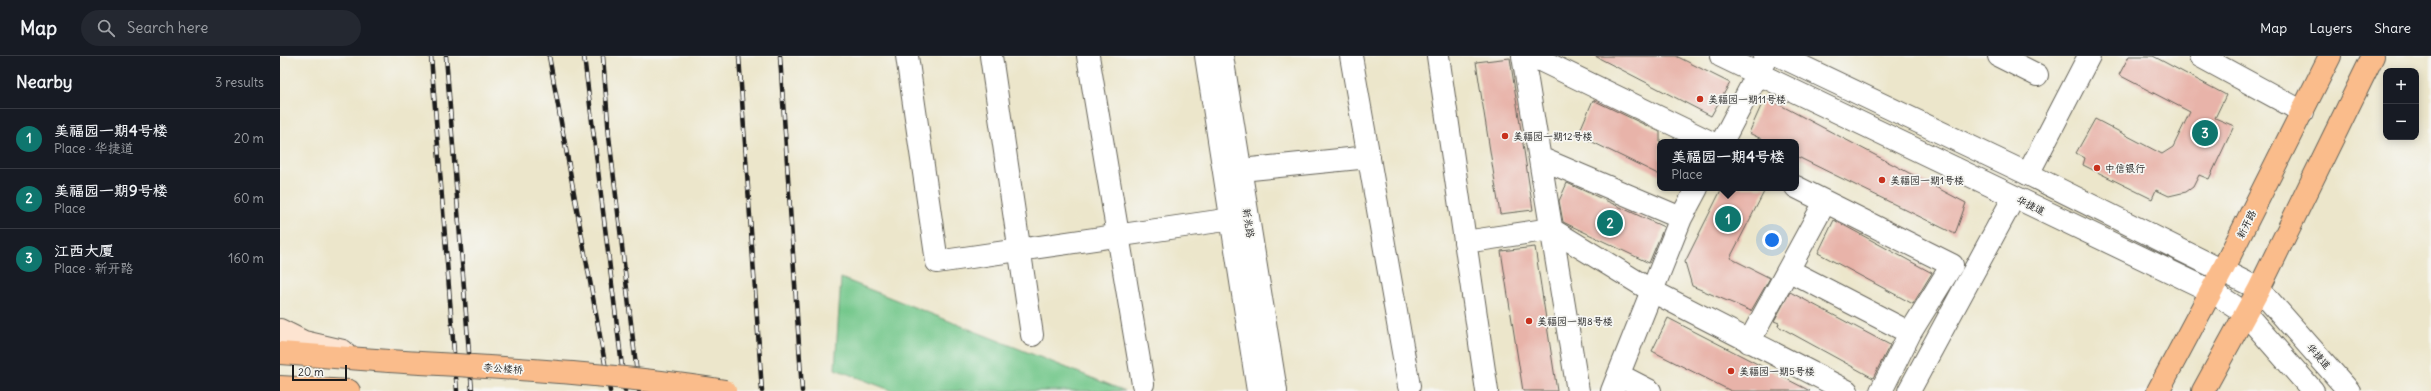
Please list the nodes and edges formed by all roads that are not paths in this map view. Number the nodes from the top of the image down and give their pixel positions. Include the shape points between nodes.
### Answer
1 (907, 56) edge
2 (991, 56) edge
3 (1088, 56) edge
4 (1206, 56) edge
5 (1222, 56) edge
6 (1351, 56) edge
7 (1438, 56) edge
8 (1524, 56) edge
9 (1532, 56) edge
10 (1721, 56) edge
11 (1780, 56) edge
12 (1999, 56) edge
13 (2088, 56) edge
14 (2200, 56) edge
15 (2330, 56) edge
16 (2373, 56) edge
17 (1762, 65) edge
18 (2037, 75) dead end
19 (2303, 112) junction
20 (1704, 139) edge
21 (1724, 139) edge
22 (1369, 157) junction
23 (1540, 158) junction
24 (1241, 170) junction
25 (2028, 174) junction
26 (1799, 189) edge
27 (1695, 191) edge
28 (2014, 197) junction
29 (1825, 202) junction
30 (1681, 218) junction
31 (1232, 219) junction
32 (1551, 229) junction
33 (1119, 237) junction
34 (1465, 242) junction
35 (1021, 250) junction
36 (2223, 269) junction
37 (1788, 270) junction
38 (2259, 289) junction
39 (1652, 291) junction
40 (2211, 292) junction
41 (2246, 313) junction
42 (280, 330) edge
43 (1910, 333) junction
44 (1032, 335) dead end
45 (1750, 342) junction
46 (280, 353) edge
47 (389, 361) junction
48 (1616, 383) edge
49 (1143, 384) dead end
50 (1409, 386) dead end
51 (280, 387) edge
52 (349, 391) edge
53 (725, 391) edge
54 (1258, 391) edge
55 (1276, 391) edge
56 (1487, 391) edge
57 (1578, 391) edge
58 (1650, 391) edge
59 (1847, 391) edge
60 (1881, 391) edge
61 (1909, 391) edge
62 (2158, 391) edge
63 (2203, 391) edge
64 (2313, 391) edge
65 (2349, 391) edge

1 - 35 street via 937,262
2 - 35 street
3 - 33 street
4 - 31 street, 新兆路
5 - 24 street, 新兆路
6 - 22 street
7 - 34 street
8 - 23 street
9 - 20 street
10 - 17 street, 华捷道
11 - 25 street, 华捷道
12 - 18 street
13 - 25 street
14 - 19 street
15 - 19 main road, 新开路
16 - 38 main road
17 - 21 street
17 - 28 street, 华捷道
19 - 36 main road, 新开路
22 - 24 street
22 - 50 street
23 - 30 street
23 - 32 street
24 - 55 street, 新兆路
25 - 36 street, 华捷道
26 - 29 street
27 - 30 street
28 - 40 street, 华捷道
28 - 61 street
29 - 37 street
29 - 43 street via 1952,265
30 - 39 street
31 - 33 street
31 - 54 street, 新兆路
32 - 34 street
32 - 39 street
32 - 57 street
33 - 35 street
33 - 49 street
34 - 56 street
35 - 44 street
36 - 38 street, 华捷道
36 - 40 main road, 新开路
37 - 43 street
37 - 45 street
38 - 41 main road
38 - 65 street, 华捷道
39 - 45 street
39 - 48 street
40 - 41 street, 华捷道
40 - 62 main road, 新开路
41 - 63 main road
41 - 64 street, 华捷道
42 - 47 main road via 304,342
43 - 60 street
45 - 59 street
46 - 47 main road, 李公楼桥
47 - 53 main road, 李公楼桥, bridge via 646,379
48 - 58 street
51 - 52 main road

